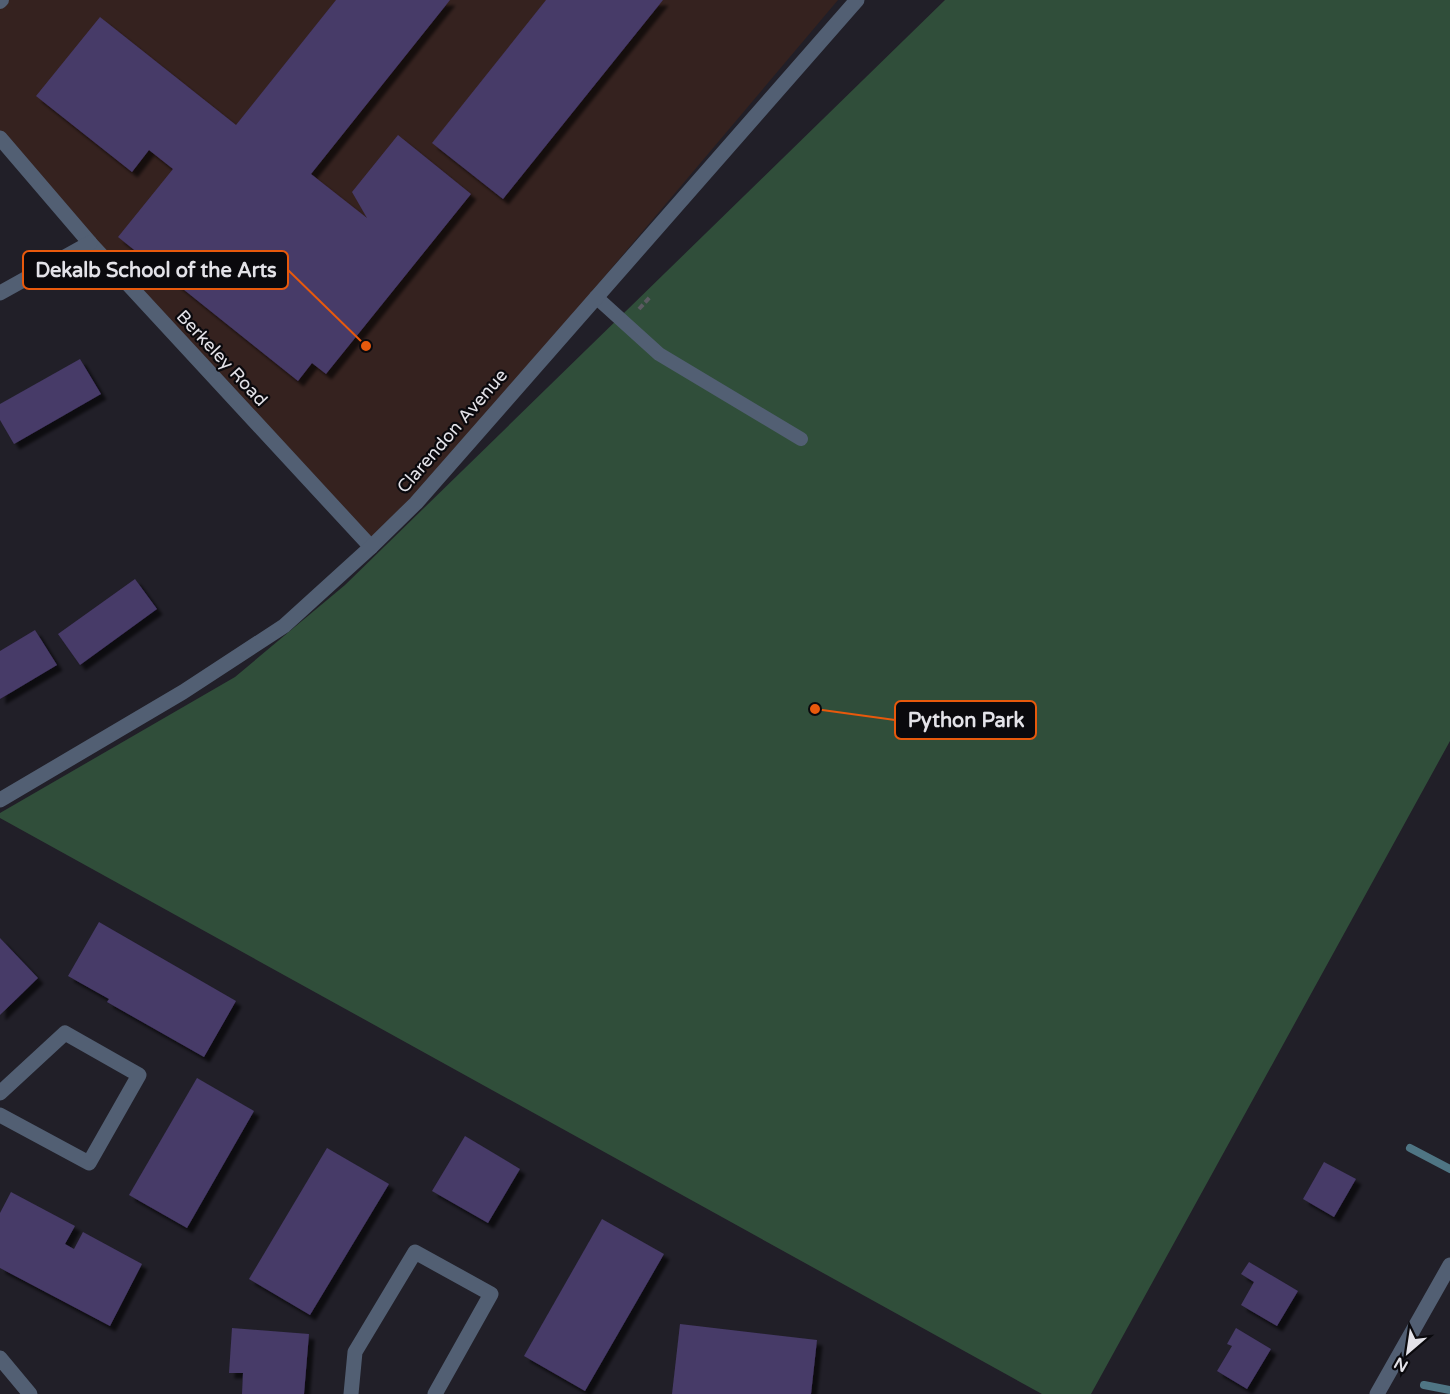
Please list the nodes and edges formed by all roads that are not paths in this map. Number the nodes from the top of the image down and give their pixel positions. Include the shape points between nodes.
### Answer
1 (857, 0) edge
2 (0, 138) edge
3 (90, 243) junction
4 (0, 293) edge
5 (596, 297) junction
6 (801, 439) dead end
7 (371, 548) junction
8 (0, 800) edge
9 (0, 1093) edge
10 (0, 1115) edge
11 (1450, 1265) edge
12 (0, 1358) edge
13 (30, 1394) edge
14 (351, 1394) edge
15 (435, 1394) edge
16 (1377, 1394) edge

1 - 5 street, Clarendon Avenue
2 - 3 street, Berkeley Road
3 - 4 street
3 - 7 street, Berkeley Road
5 - 6 lane via 659,354
5 - 7 street, Clarendon Avenue via 416,503
7 - 8 street, Clarendon Avenue via 284,626 173,698
9 - 10 street via 65,1033 139,1075 89,1163
11 - 16 street
12 - 13 street
14 - 15 street via 355,1352 415,1252 491,1294

